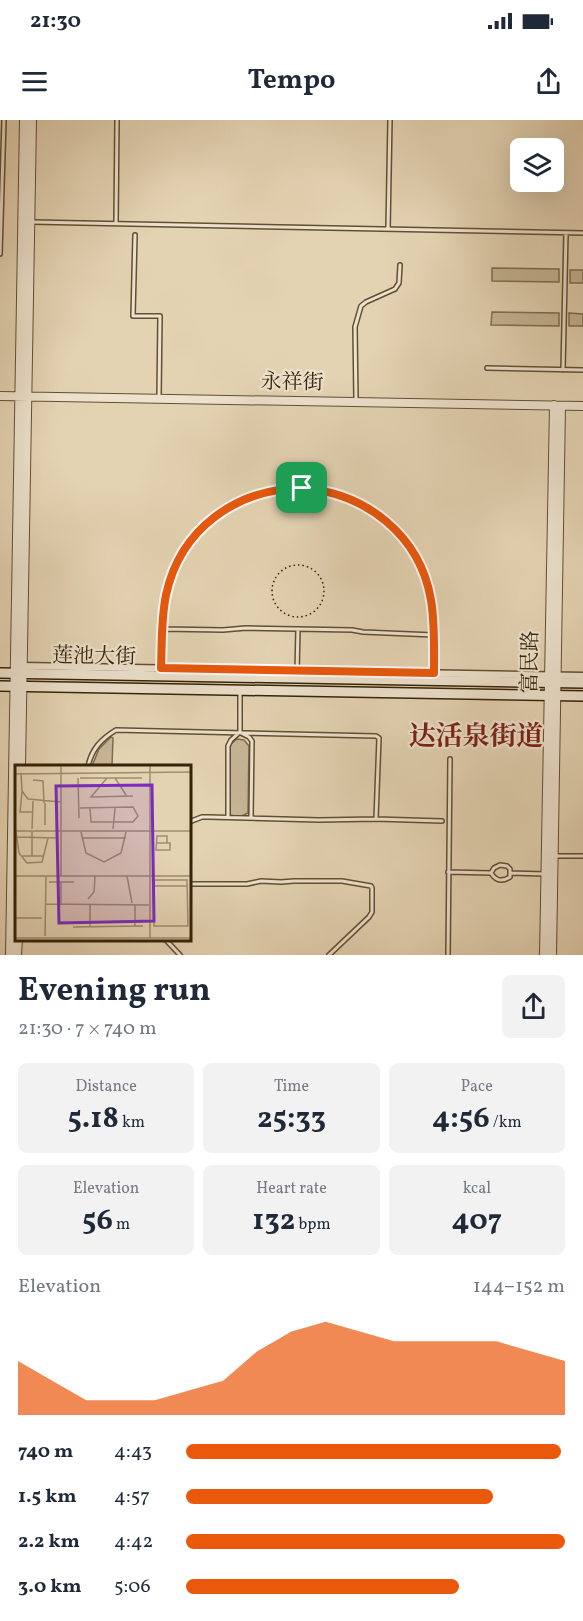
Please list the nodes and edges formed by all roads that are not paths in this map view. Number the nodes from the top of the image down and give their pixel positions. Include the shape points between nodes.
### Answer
1 (4, 120) edge
2 (24, 120) edge
3 (32, 120) edge
4 (117, 120) edge
5 (390, 120) edge
6 (30, 222) junction
7 (116, 224) junction
8 (388, 229) junction
9 (566, 233) junction
10 (583, 233) edge
11 (135, 235) dead end
12 (0, 254) edge
13 (400, 265) dead end
14 (487, 368) dead end
15 (563, 370) junction
16 (583, 370) edge
17 (0, 396) edge
18 (23, 396) junction
19 (159, 399) junction
20 (356, 402) junction
21 (558, 406) junction
22 (583, 406) edge
23 (162, 629) junction
24 (298, 629) junction
25 (434, 635) junction
26 (161, 668) junction
27 (20, 671) junction
28 (297, 671) junction
29 (0, 673) edge
30 (434, 673) junction
31 (583, 676) edge
32 (553, 679) junction
33 (583, 683) edge
34 (0, 686) edge
35 (18, 686) junction
36 (240, 690) junction
37 (553, 695) junction
38 (583, 696) edge
39 (240, 732) junction
40 (450, 759) dead end
41 (16, 765) edge
42 (21, 765) edge
43 (88, 765) edge
44 (15, 787) edge
45 (228, 818) junction
46 (251, 818) junction
47 (376, 819) junction
48 (442, 821) dead end
49 (190, 822) edge
50 (553, 856) junction
51 (583, 856) edge
52 (448, 872) junction
53 (491, 873) junction
54 (510, 873) junction
55 (546, 874) junction
56 (190, 884) edge
57 (18, 940) edge
58 (166, 940) edge
59 (10, 955) edge
60 (17, 955) edge
61 (180, 955) edge
62 (329, 955) edge
63 (448, 955) edge
64 (544, 955) edge
65 (552, 955) edge

1 - 12 lane
2 - 18 street
3 - 6 street
4 - 7 lane
5 - 8 lane
6 - 7 lane
6 - 18 street
7 - 8 lane
8 - 9 lane
9 - 10 lane
9 - 15 lane
11 - 19 lane via 133,316 160,316
13 - 20 lane via 395,289 361,306 356,327
14 - 15 lane
15 - 16 lane
17 - 18 street, 永祥街
18 - 19 street, 永祥街
18 - 27 street
19 - 20 street, 永祥街
20 - 21 street, 永祥街
21 - 22 street, 永祥街
21 - 32 street, 富民路
23 - 24 lane
23 - 25 lane via 173,571 201,529 247,498 302,488 350,499 381,517 399,534 424,575
23 - 26 lane
24 - 25 lane
24 - 28 lane
25 - 30 lane
26 - 27 street
26 - 28 street
27 - 29 main road, 莲池大街
27 - 32 main road, 莲池大街
27 - 35 street
28 - 30 street
30 - 32 street
31 - 32 street
32 - 33 main road, 莲池大街
32 - 37 street, 富民路
34 - 35 main road, 莲池大街
35 - 36 main road, 莲池大街
35 - 41 street
35 - 42 street
36 - 37 main road, 莲池大街
36 - 39 lane
37 - 38 main road, 莲池大街
37 - 50 street, 富民路
37 - 55 street, 富民路
39 - 43 lane via 116,730 97,745
39 - 45 lane via 228,746
39 - 46 lane via 252,741
39 - 47 lane via 379,738
40 - 52 lane
44 - 59 street
45 - 46 lane
45 - 49 lane
46 - 47 lane
47 - 48 lane
50 - 51 lane
50 - 65 street, 富民路
52 - 53 lane
52 - 63 lane
53 - 54 lane via 503,880
53 - 54 lane via 501,865 507,866
54 - 55 lane
55 - 64 street, 富民路
56 - 62 lane via 294,880 371,886 369,917
57 - 60 street
58 - 61 lane

